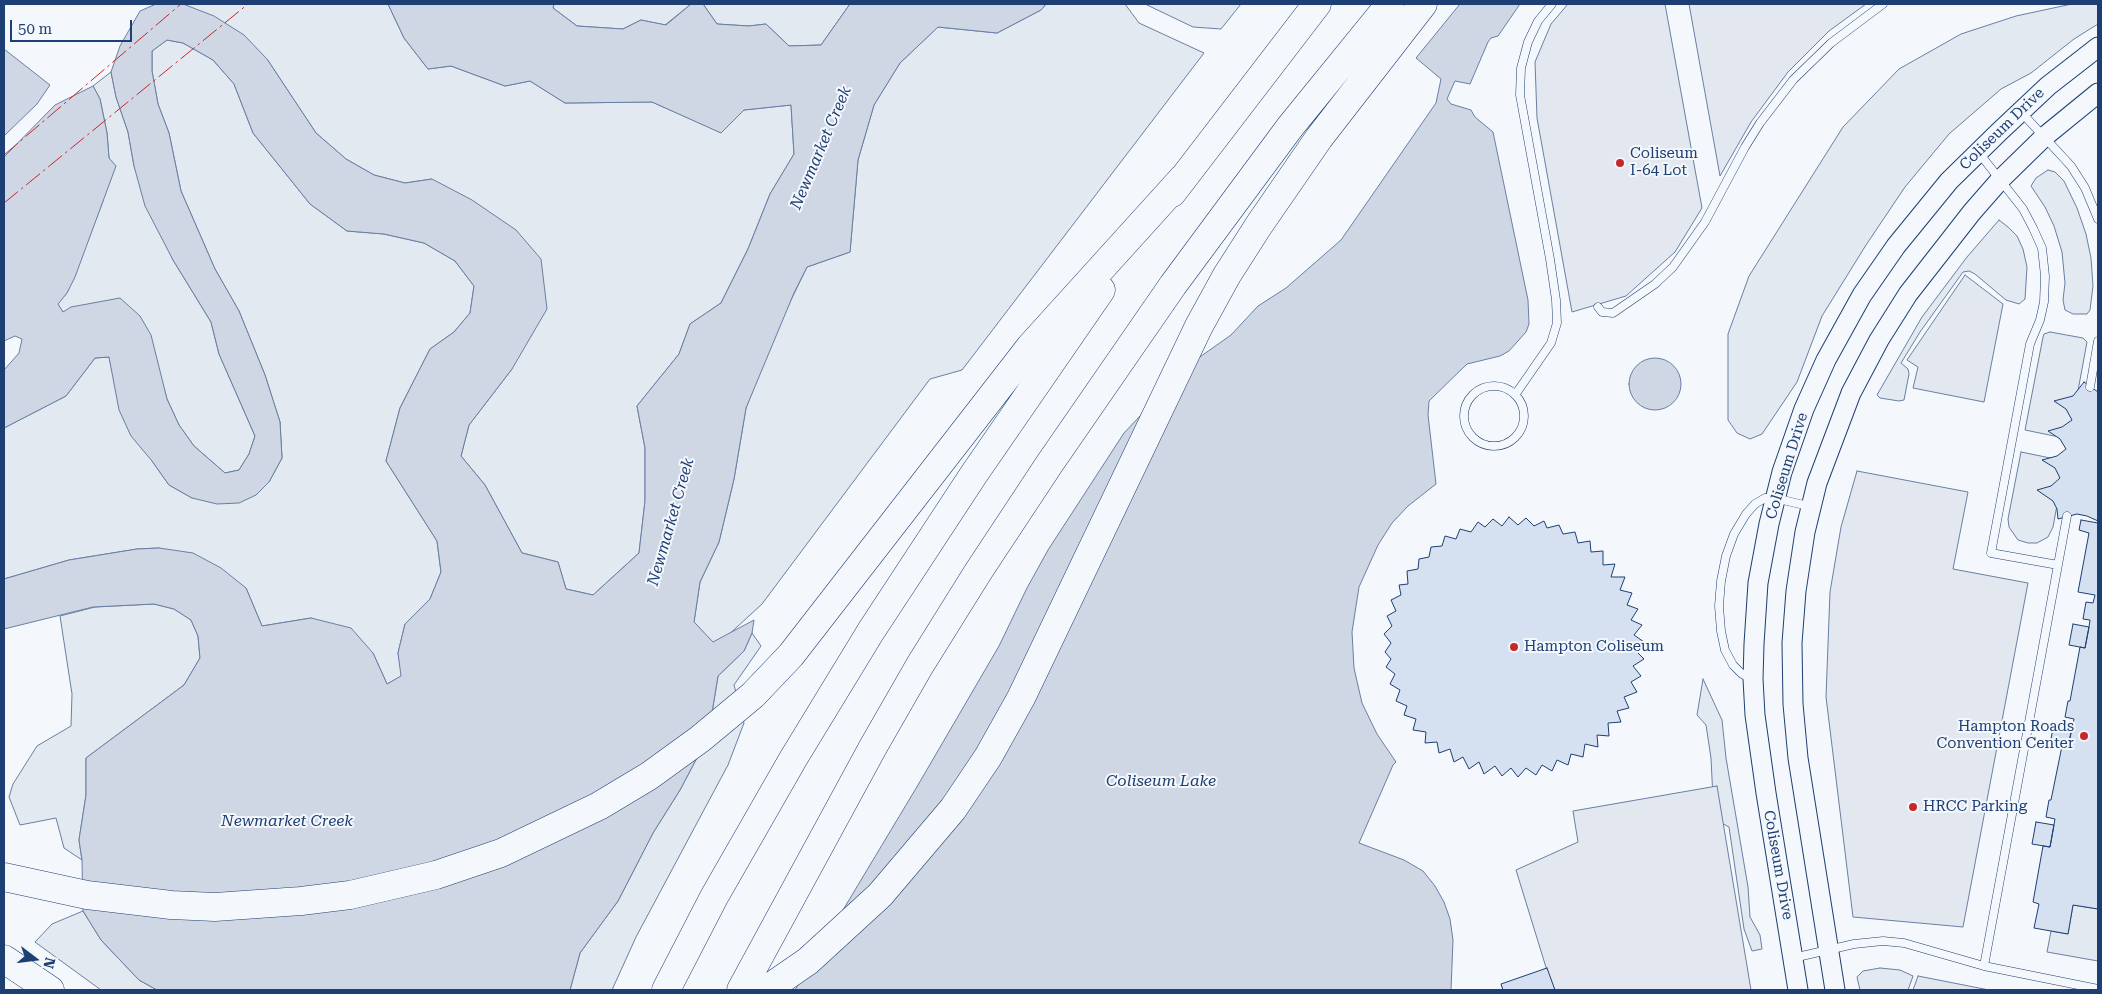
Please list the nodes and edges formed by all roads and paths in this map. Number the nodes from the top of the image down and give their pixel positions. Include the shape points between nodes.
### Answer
1 (1317, 4) edge
2 (1390, 4) edge
3 (1423, 4) edge
4 (1552, 4) edge
5 (1882, 4) edge
6 (2098, 47) edge
7 (2098, 93) edge
8 (2020, 111) junction
9 (2044, 136) junction
10 (1978, 152) junction
11 (1183, 178) junction
12 (2000, 180) junction
13 (2098, 219) edge
14 (1598, 307) dead end
15 (2098, 341) edge
16 (2090, 386) dead end
17 (1515, 395) junction
18 (1775, 498) junction
19 (1812, 507) junction
20 (2067, 516) dead end
21 (2058, 564) junction
22 (1753, 679) junction
23 (14, 880) edge
24 (1828, 949) junction
25 (4, 958) edge
26 (1793, 958) junction
27 (1984, 966) junction
28 (2098, 989) edge
29 (50, 990) edge
30 (666, 990) edge
31 (742, 990) edge
32 (766, 990) edge
33 (1798, 990) edge
34 (1835, 990) edge

1 - 11 highway
2 - 31 highway via 1290,127 1179,278 978,572 873,747
3 - 32 highway via 1293,175 1253,233 1198,326 1021,698 988,757 953,809 880,894 808,961
4 - 17 lane via 1538,21 1528,42 1521,68 1520,95 1556,300 1557,323 1550,344
5 - 14 lane via 1832,43 1793,80 1760,123 1705,222 1673,267 1655,284 1613,313 1602,312
6 - 8 street, Coliseum Drive
7 - 9 street
8 - 9 lane
8 - 10 street, Coliseum Drive
9 - 12 street
9 - 13 lane via 2076,174
10 - 12 lane
10 - 18 street, Coliseum Drive via 1929,204 1896,246 1843,327 1804,409
11 - 23 highway via 1030,347 791,655 753,695 649,776 599,806 501,853 436,875 350,895 301,902 215,907 87,895
11 - 30 highway via 990,450 887,607 768,802
12 - 19 street via 1930,264 1879,340 1851,393 1833,437
12 - 21 lane via 2023,209 2033,228 2042,248 2045,276 2044,302 2030,344 1991,553
15 - 16 lane
17 - 17 lane via 1524,411 1524,420 1516,436 1500,445 1482,444 1475,439 1469,432 1464,414 1472,396 1488,386 1498,386
18 - 19 lane
18 - 22 street, Coliseum Drive via 1758,583
18 - 22 lane via 1765,498 1746,514 1728,549 1721,581 1720,631 1725,650 1733,665
19 - 24 street via 1796,591 1792,704
20 - 21 lane
21 - 27 lane
22 - 26 street, Coliseum Drive via 1766,793
24 - 26 lane
24 - 27 lane via 1883,941 1904,943
24 - 34 street
25 - 29 highway
26 - 33 street, Coliseum Drive
27 - 28 lane

